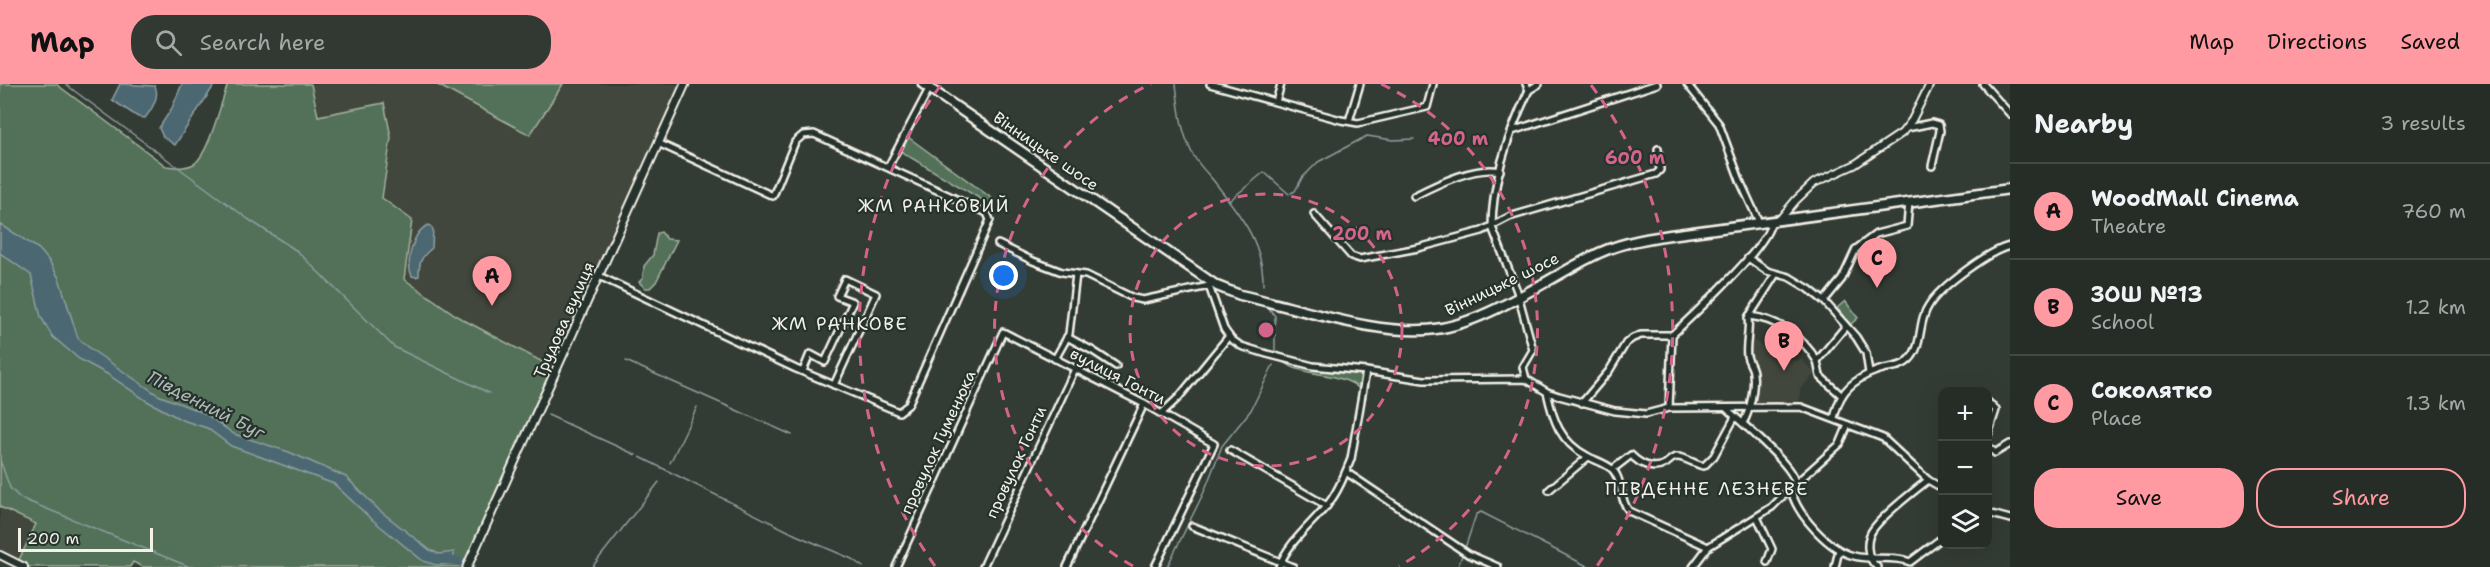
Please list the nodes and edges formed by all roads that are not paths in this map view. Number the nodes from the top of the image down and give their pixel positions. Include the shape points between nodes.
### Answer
1 (685, 84) edge
2 (1210, 84) edge
3 (1281, 84) edge
4 (1360, 84) edge
5 (1433, 84) edge
6 (1526, 84) edge
7 (1539, 84) edge
8 (1657, 84) edge
9 (1687, 84) edge
10 (1930, 84) edge
11 (1983, 84) edge
12 (926, 86) edge
13 (1529, 90) junction
14 (1276, 102) junction
15 (2010, 114) edge
16 (1350, 121) junction
17 (1907, 128) junction
18 (1512, 131) junction
19 (658, 143) junction
20 (1658, 149) dead end
21 (1932, 166) dead end
22 (888, 167) junction
23 (1500, 171) junction
24 (2010, 189) edge
25 (1414, 196) dead end
26 (1909, 201) junction
27 (1314, 214) dead end
28 (1776, 220) junction
29 (1759, 222) junction
30 (1492, 227) junction
31 (998, 244) dead end
32 (2010, 246) edge
33 (1748, 258) junction
34 (1076, 274) junction
35 (1776, 274) junction
36 (598, 276) junction
37 (1210, 284) junction
38 (1518, 297) junction
39 (1824, 301) junction
40 (1749, 316) junction
41 (1846, 326) junction
42 (1008, 334) joint
43 (1229, 336) junction
44 (1672, 336) junction
45 (1067, 337) junction
46 (1055, 359) junction
47 (1817, 361) junction
48 (1116, 366) dead end
49 (1075, 369) junction
50 (803, 371) junction
51 (1366, 371) junction
52 (1869, 373) junction
53 (1526, 379) junction
54 (834, 385) junction
55 (1547, 392) junction
56 (1842, 396) junction
57 (1582, 403) junction
58 (1144, 404) junction
59 (1750, 406) junction
60 (1992, 406) edge
61 (1726, 407) junction
62 (1669, 408) junction
63 (1161, 414) junction
64 (1735, 417) junction
65 (1834, 418) junction
66 (1992, 422) edge
67 (1743, 423) junction
68 (1848, 425) junction
69 (2010, 444) edge
70 (1230, 450) dead end
71 (1992, 451) edge
72 (1588, 457) junction
73 (1612, 469) junction
74 (1346, 472) junction
75 (1928, 480) junction
76 (1938, 485) edge
77 (1793, 487) junction
78 (1549, 490) dead end
79 (1327, 506) junction
80 (1992, 514) edge
81 (1757, 518) junction
82 (2010, 519) edge
83 (1192, 526) dead end
84 (1938, 542) edge
85 (1708, 547) junction
86 (1839, 550) junction
87 (0, 555) edge
88 (1869, 557) junction
89 (1767, 562) dead end
90 (1280, 564) edge
91 (1912, 565) edge
92 (24, 567) edge
93 (467, 567) edge
94 (896, 567) edge
95 (983, 567) edge
96 (1067, 567) edge
97 (1155, 567) edge
98 (1293, 567) edge
99 (1498, 567) edge
100 (1693, 567) edge
101 (1835, 567) edge
102 (1877, 567) edge

1 - 19 main road, Трудова вулиця
2 - 14 street
3 - 14 street
4 - 16 street
5 - 16 street via 1427,107 1358,123
6 - 13 street
7 - 13 street
8 - 18 street
9 - 29 street via 1719,124
10 - 17 street
11 - 15 street
12 - 22 street
12 - 37 main road, Вінницьке шосе
13 - 18 street
14 - 16 street
17 - 21 street via 1939,125
17 - 28 street via 1854,165 1814,183
18 - 23 street
19 - 22 street via 773,196 795,142 803,135 814,134
19 - 36 main road, Трудова вулиця
20 - 30 street via 1660,170 1656,174 1509,217
22 - 54 street via 987,213 990,220 904,410 891,411
23 - 25 street via 1464,175
23 - 30 street
24 - 26 main road, Вінницьке шосе
26 - 28 main road, Вінницьке шосе
26 - 39 street via 1907,226 1876,234 1857,249 1842,279
27 - 30 street via 1351,256 1360,259
28 - 29 main road, Вінницьке шосе
28 - 33 street
29 - 38 main road, Вінницьке шосе via 1629,242 1593,256
30 - 38 street
31 - 34 street via 1033,261
32 - 52 street via 1978,261 1928,305 1917,348 1906,363
33 - 35 street
33 - 44 street
34 - 37 street via 1143,300
34 - 45 street
35 - 39 street via 1789,277
35 - 40 street
36 - 50 street
36 - 93 main road, Трудова вулиця
37 - 38 main road, Вінницьке шосе via 1240,295 1396,331 1443,328
37 - 43 street
38 - 53 street via 1533,350 1523,368
39 - 41 street
40 - 47 street via 1770,320 1793,334
40 - 59 street via 1747,356 1754,379
41 - 47 street
41 - 52 street via 1866,353
42 - 46 street, вулиця Гонти
42 - 94 street, провулок Гуменюка via 1003,332
43 - 51 street via 1241,345 1313,366
43 - 63 street
44 - 57 street via 1641,334 1626,343
44 - 62 street
45 - 46 street
45 - 48 street
46 - 49 street, вулиця Гонти
47 - 56 street via 1820,376
49 - 58 street, вулиця Гонти
49 - 95 street, провулок Гонти
50 - 54 street
50 - 54 street via 810,354 825,362 853,303 837,296 845,279 876,294
51 - 53 street via 1424,380
51 - 74 street
52 - 56 street
53 - 55 street
55 - 57 street
55 - 72 street via 1553,422 1563,439
56 - 65 street
57 - 62 street via 1646,414
58 - 63 street, вулиця Гонти
58 - 96 street
59 - 61 street
59 - 65 street via 1801,407
59 - 67 street
60 - 66 street via 1996,410
61 - 62 street
61 - 64 street
63 - 97 street, вулиця Гонти via 1214,444
64 - 67 street
64 - 73 street via 1714,456 1704,466 1674,457 1655,468 1631,455
65 - 68 street
67 - 77 street via 1796,480
68 - 75 street via 1883,438
68 - 77 street via 1840,444
69 - 71 street
70 - 79 street
72 - 73 street
72 - 78 street
73 - 85 street via 1629,511
74 - 79 street
74 - 99 street via 1468,554
75 - 76 street
75 - 88 street via 1873,528
77 - 81 street
77 - 86 street via 1795,504 1805,519
79 - 90 street
80 - 82 street
81 - 85 street
81 - 89 street via 1772,549
83 - 90 street
84 - 91 street
85 - 100 street
86 - 88 street via 1855,557
86 - 101 street
87 - 92 street via 7,562
88 - 91 street
88 - 102 street
90 - 98 street

